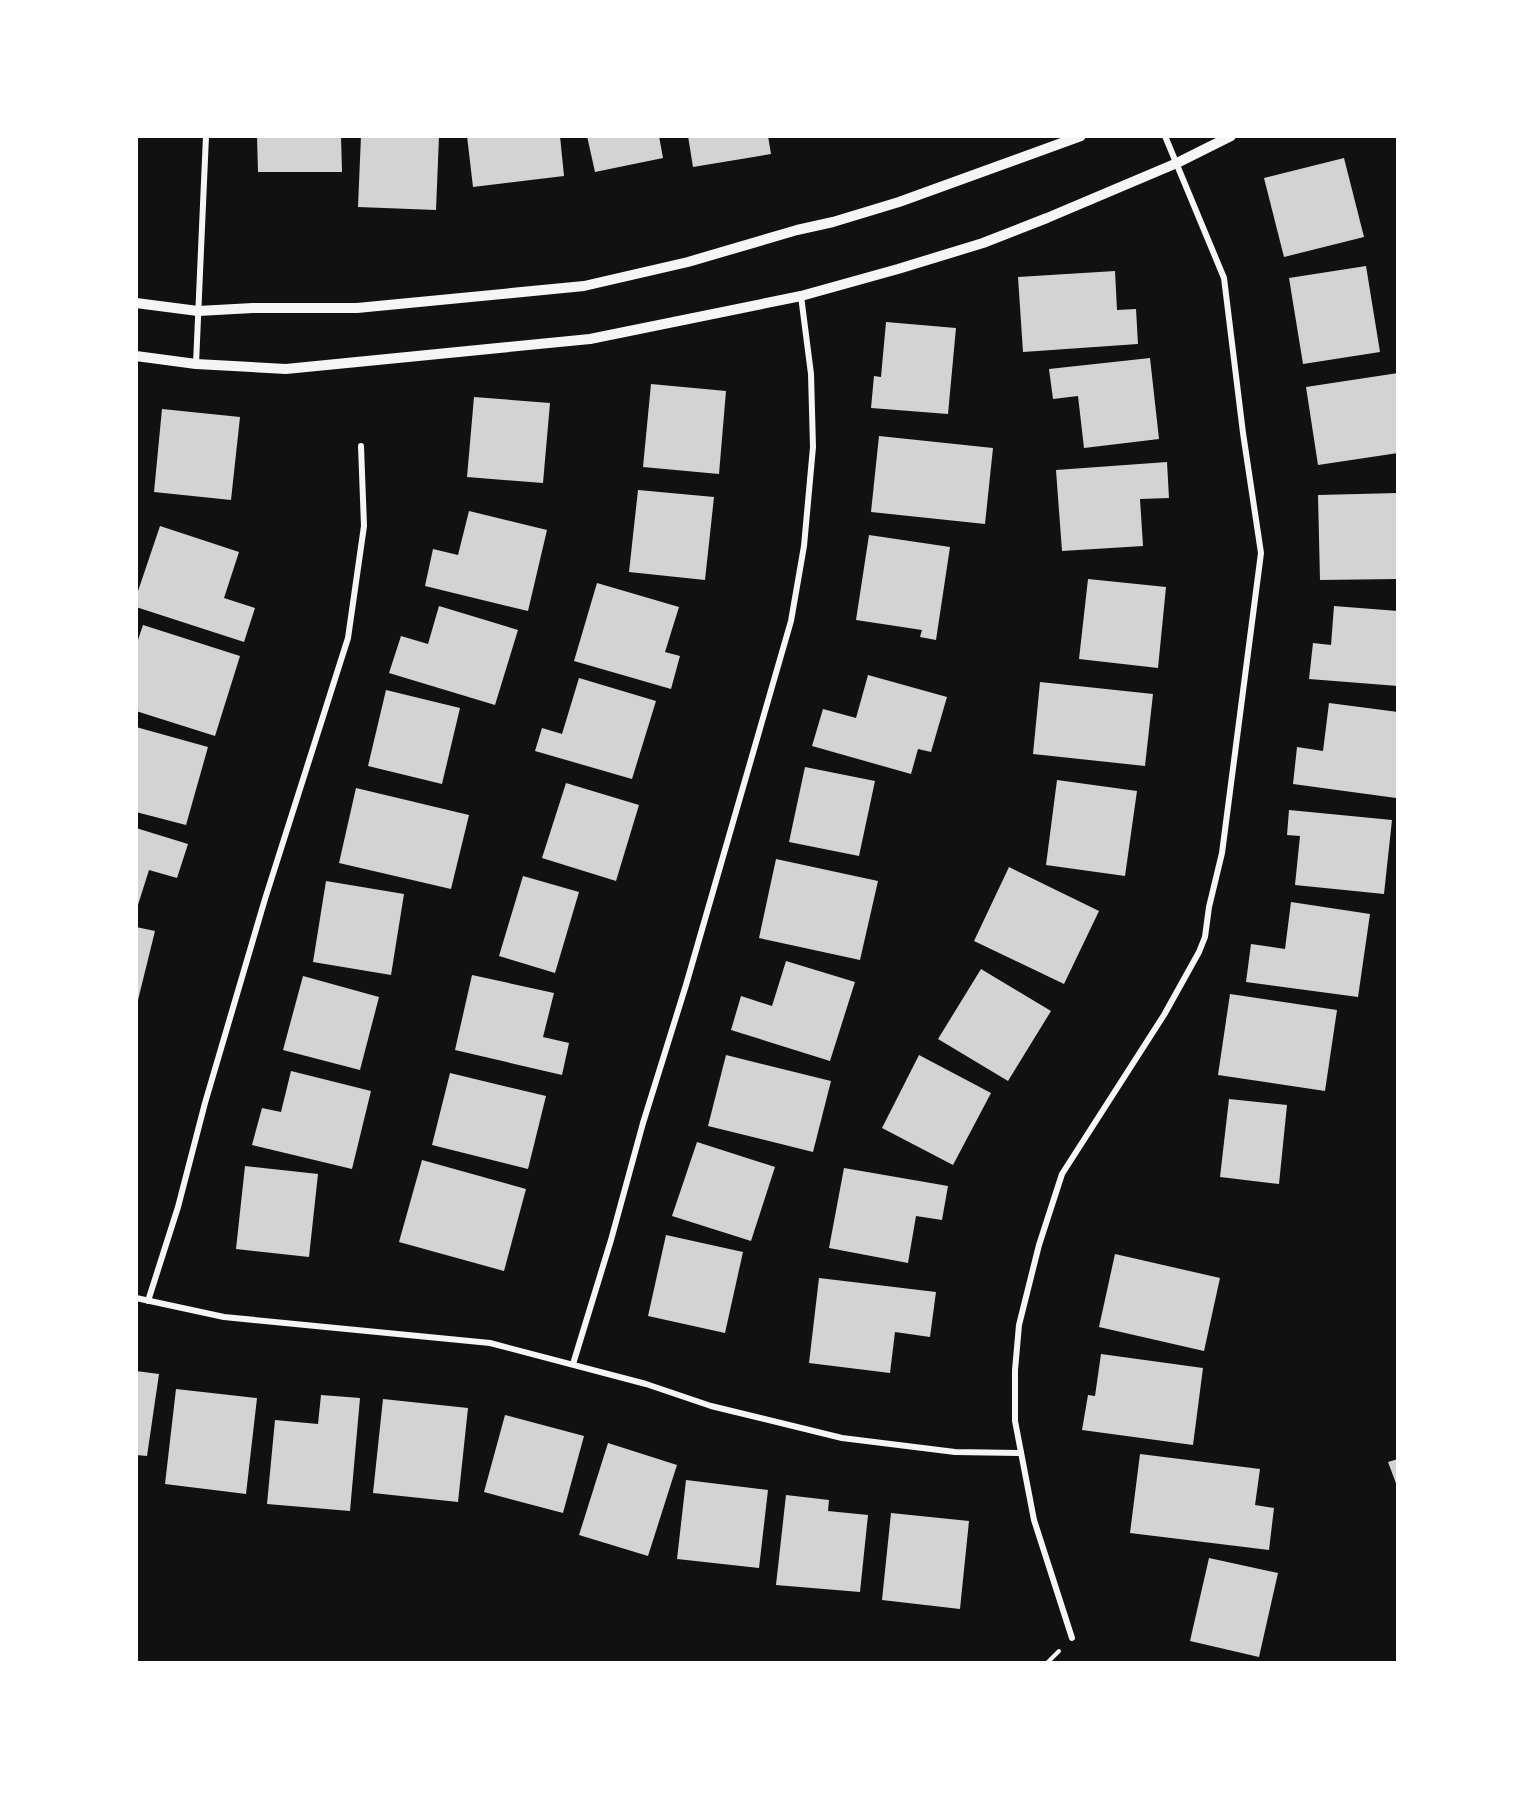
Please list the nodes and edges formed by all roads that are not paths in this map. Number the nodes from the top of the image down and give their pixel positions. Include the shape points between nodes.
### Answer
1 (206, 136) edge
2 (1081, 136) edge
3 (1165, 136) edge
4 (1231, 136) edge
5 (1177, 163) junction
6 (801, 296) junction
7 (136, 303) edge
8 (198, 311) junction
9 (136, 356) edge
10 (196, 364) junction
11 (361, 446) dead end
12 (136, 1298) edge
13 (148, 1301) junction
14 (573, 1364) junction
15 (1021, 1453) junction
16 (1072, 1638) dead end

1 - 8 street
2 - 8 street via 833,222 584,286 357,308
3 - 5 street
4 - 5 street
5 - 6 street via 983,243
5 - 15 street via 1224,278 1261,553 1222,853 1205,937 1164,1015 1062,1174 1020,1325 1015,1410
6 - 10 street via 590,339 286,369
6 - 14 street via 811,374 813,447 804,546 791,621
7 - 8 street
8 - 10 street
9 - 10 street
11 - 13 street via 364,526 348,638 265,899
12 - 13 street
13 - 14 street via 224,1317 490,1343
14 - 15 street via 711,1406 842,1438 955,1452
15 - 16 street via 1034,1520

